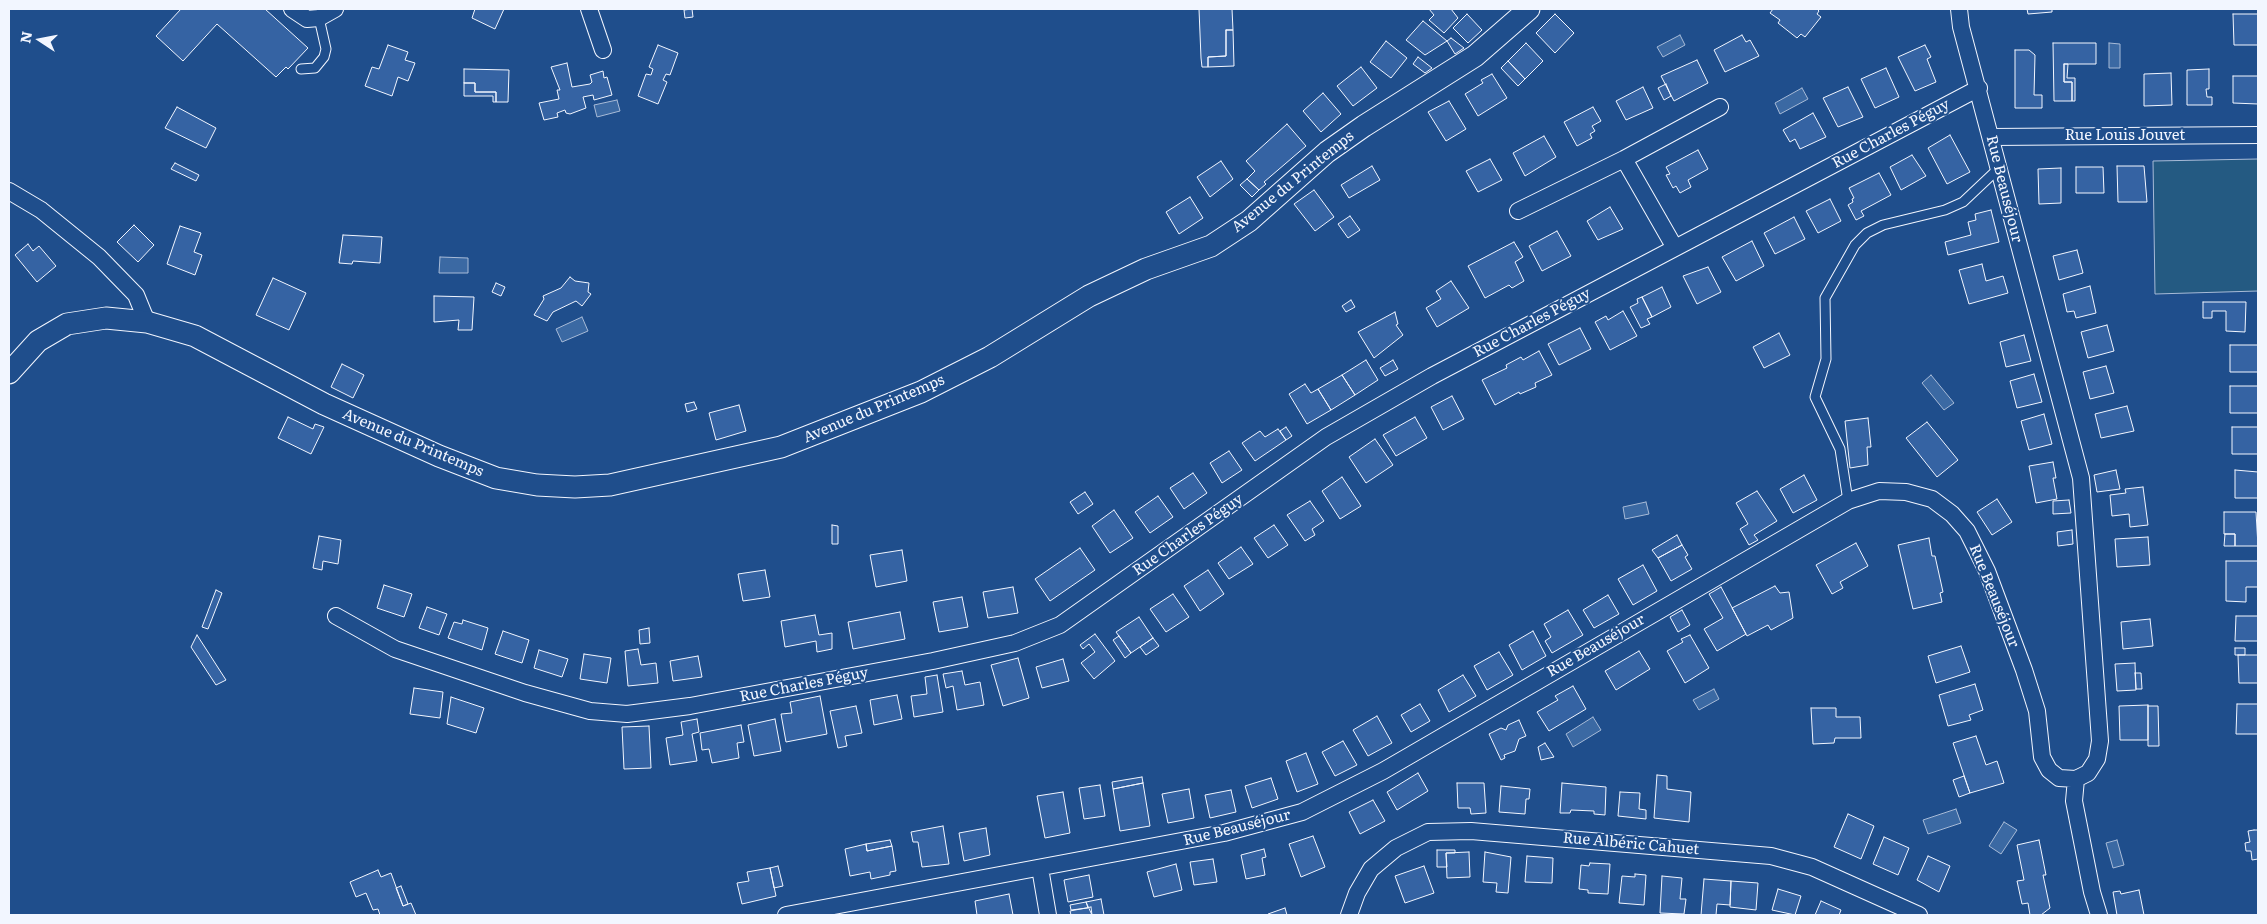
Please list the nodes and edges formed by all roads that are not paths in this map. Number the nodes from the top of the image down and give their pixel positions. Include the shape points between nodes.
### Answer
1 (292, 9) edge
2 (335, 9) edge
3 (589, 9) edge
4 (1529, 9) edge
5 (1959, 9) edge
6 (319, 18) junction
7 (603, 50) dead end
8 (301, 69) dead end
9 (1979, 88) junction
10 (1720, 107) dead end
11 (2258, 135) edge
12 (1991, 137) junction
13 (1624, 158) junction
14 (2000, 168) junction
15 (9, 191) edge
16 (1518, 210) dead end
17 (1675, 248) junction
18 (147, 322) junction
19 (9, 373) edge
20 (1848, 501) junction
21 (336, 616) dead end
22 (2076, 779) junction
23 (1040, 868) junction
24 (786, 915) edge
25 (1048, 915) edge
26 (1349, 915) edge
27 (1919, 915) edge
28 (2099, 915) edge

1 - 6 street via 307,19
2 - 6 street
3 - 7 street
4 - 18 street, Avenue du Printemps via 1475,56 1327,152 1249,221 1211,246 1146,269 1089,296 990,357 921,392 781,447 717,462 610,484 575,487 496,478 324,404 195,336
5 - 9 street, Rue Beauséjour via 1961,28
6 - 8 lane via 326,49 324,57 315,68
9 - 12 street, Rue Beauséjour
9 - 17 street, Rue Charles Péguy
10 - 13 street
11 - 12 street, Rue Louis Jouvet
12 - 14 street, Rue Beauséjour
13 - 16 street
13 - 17 street
14 - 20 lane via 1963,202 1945,210 1883,224 1866,233 1854,245 1825,298 1826,359 1815,397 1840,449
14 - 22 street, Rue Beauséjour via 2082,478 2100,741 2097,758 2088,773
15 - 18 street via 42,210 99,257 136,295
17 - 21 street, Rue Charles Péguy via 1432,376 1326,437 1060,625 1016,643 700,704 628,714 590,711 525,693 395,649
18 - 19 street, Avenue du Printemps via 106,318 67,324 38,341
20 - 22 street, Rue Beauséjour via 1879,492 1906,492 1932,499 1967,531 1987,571 2024,670 2037,711 2042,757 2049,770 2059,778
20 - 23 street, Rue Beauséjour via 1383,771 1302,812 1224,833
22 - 28 street via 2074,801
23 - 24 street, Rue Beauséjour
23 - 25 street
26 - 27 street, Rue Albéric Cahuet via 1371,869 1396,848 1428,832 1471,831 1771,856 1812,867

